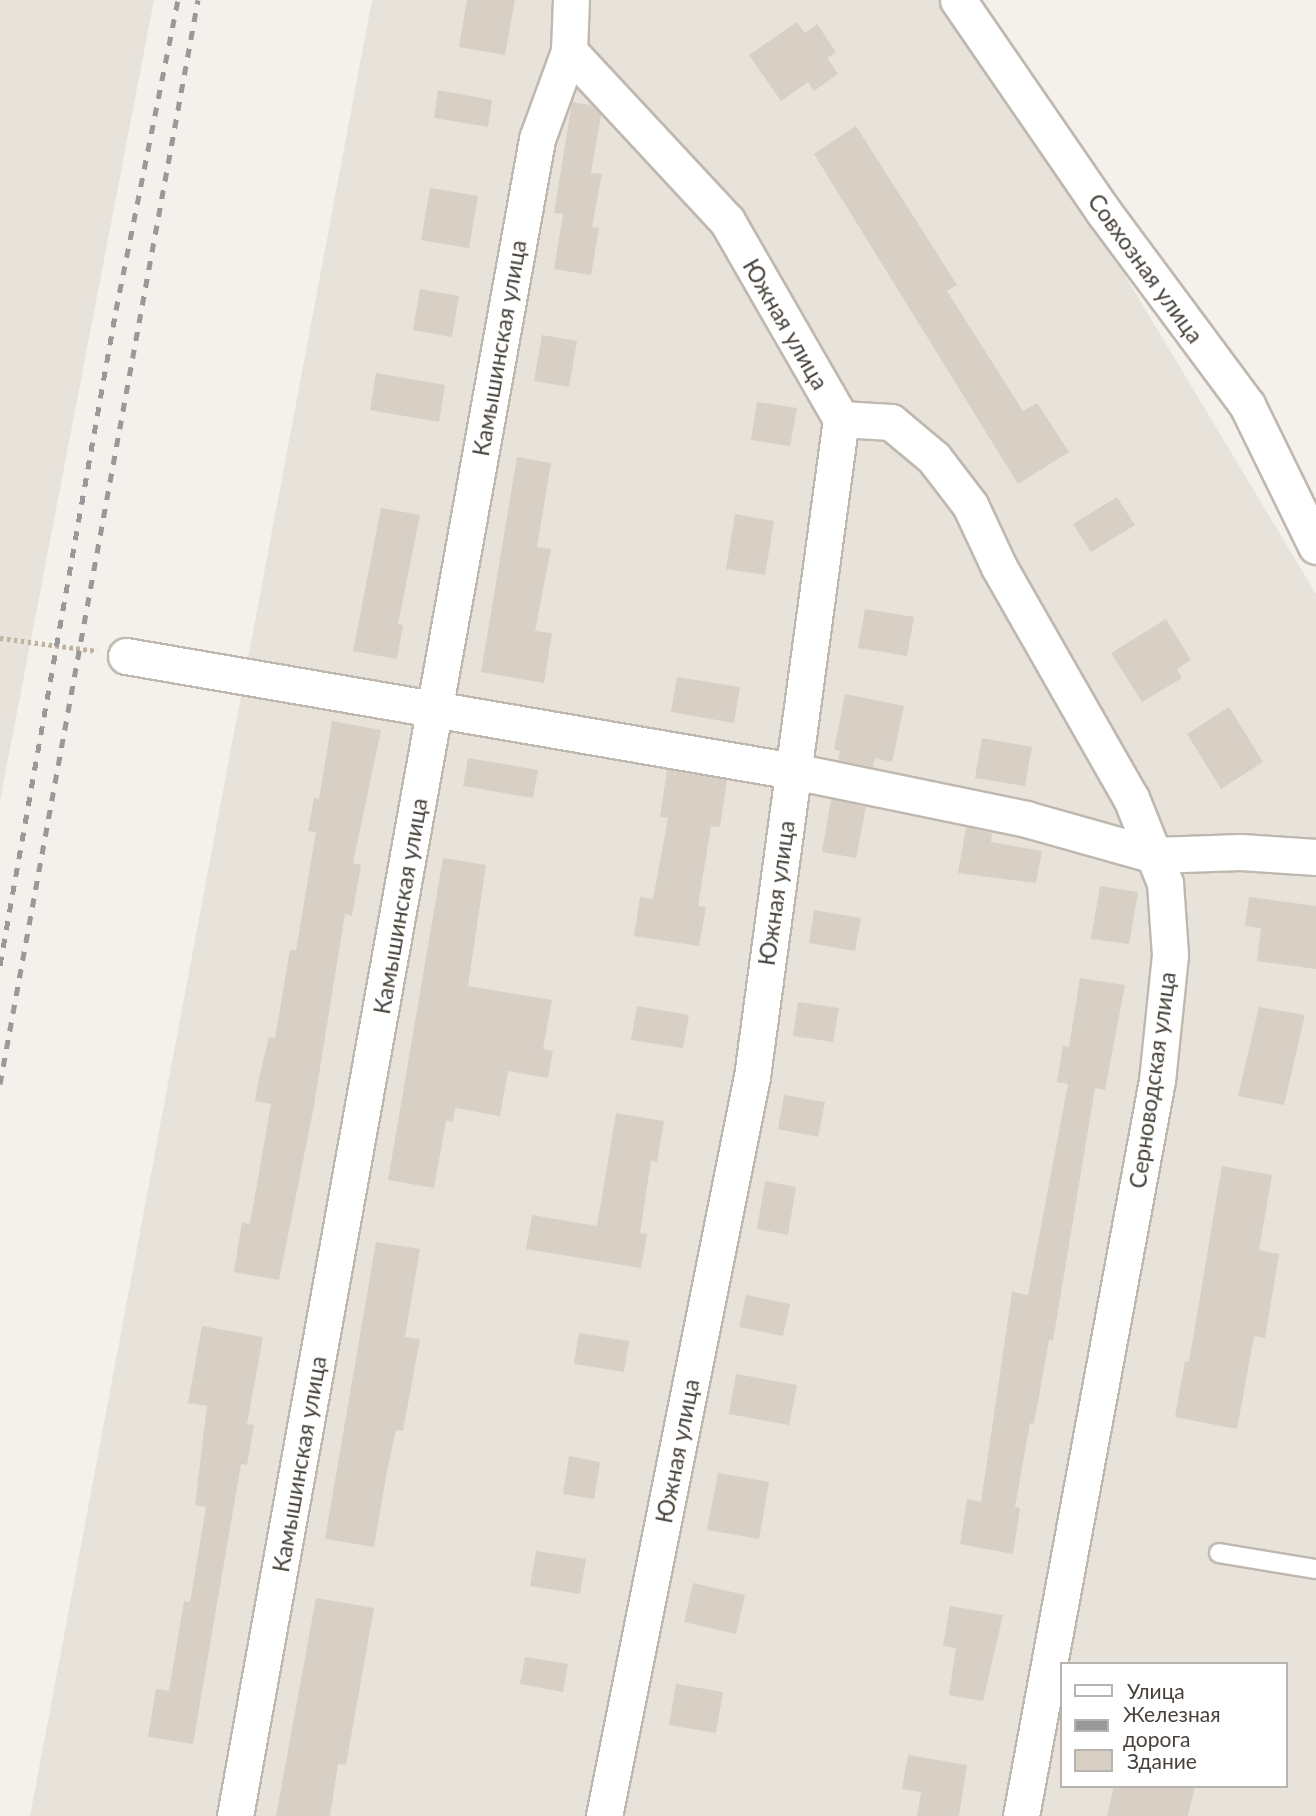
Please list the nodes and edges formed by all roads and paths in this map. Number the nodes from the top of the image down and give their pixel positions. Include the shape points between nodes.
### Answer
1 (571, 0) edge
2 (958, 0) edge
3 (569, 51) junction
4 (841, 419) junction
5 (1316, 546) edge
6 (0, 638) edge
7 (126, 656) joint
8 (435, 709) junction
9 (793, 771) junction
10 (1154, 855) junction
11 (1316, 857) edge
12 (1219, 1553) dead end
13 (1316, 1569) edge
14 (235, 1816) edge
15 (604, 1816) edge
16 (1021, 1816) edge

1 - 3 street, Камышинская улица
2 - 5 street, Совхозная улица via 1103,211 1247,405
3 - 4 street, Южная улица via 727,221
3 - 8 street, Камышинская улица via 537,139
4 - 9 street, Южная улица
4 - 10 street, Серноводская улица via 891,422 934,458 970,505 999,567 1131,798
6 - 7 path
7 - 8 street
8 - 9 street
8 - 14 street, Камышинская улица
9 - 10 street via 1026,818
9 - 15 street, Южная улица via 752,1076
10 - 11 street via 1228,851
10 - 16 street, Серноводская улица via 1165,883 1170,955 1157,1080
12 - 13 lane

